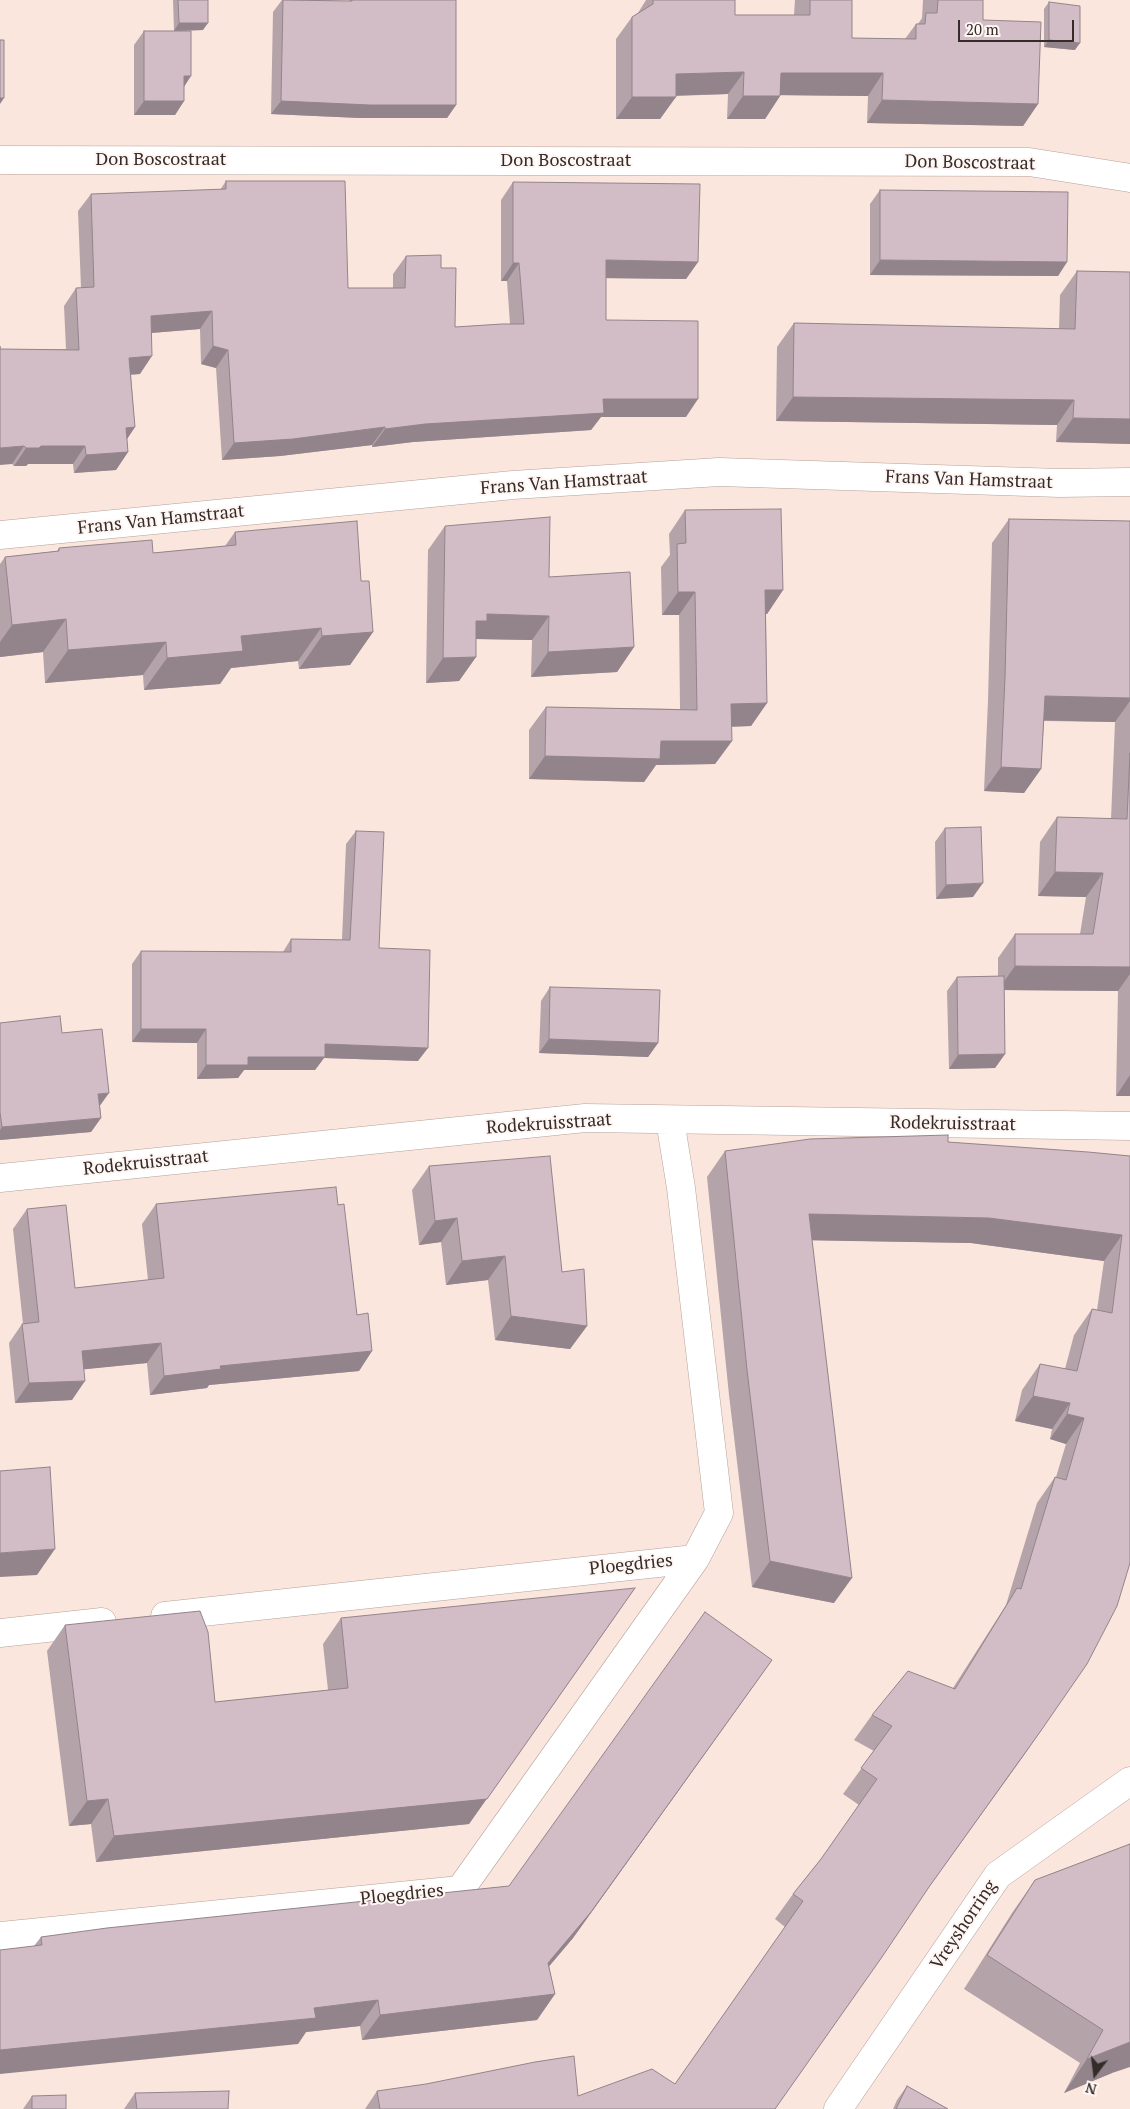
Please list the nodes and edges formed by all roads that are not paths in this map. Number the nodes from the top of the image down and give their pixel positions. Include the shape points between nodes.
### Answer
1 (0, 160) edge
2 (1130, 178) edge
3 (1130, 482) edge
4 (0, 535) edge
5 (670, 1120) junction
6 (1130, 1126) edge
7 (0, 1178) edge
8 (695, 1559) junction
9 (0, 1633) edge
10 (1130, 1781) edge
11 (0, 1936) edge
12 (838, 2109) edge

1 - 2 street, Don Boscostraat via 1029,162
3 - 4 street, Frans Van Hamstraat via 1060,483 719,472 513,485
5 - 6 street, Rodekruisstraat
5 - 7 street, Rodekruisstraat via 584,1118
5 - 8 street, Ploegdries via 681,1188 719,1513
8 - 9 street, Ploegdries
8 - 11 street, Ploegdries via 460,1890
10 - 12 street, Vreyshorring via 998,1875

